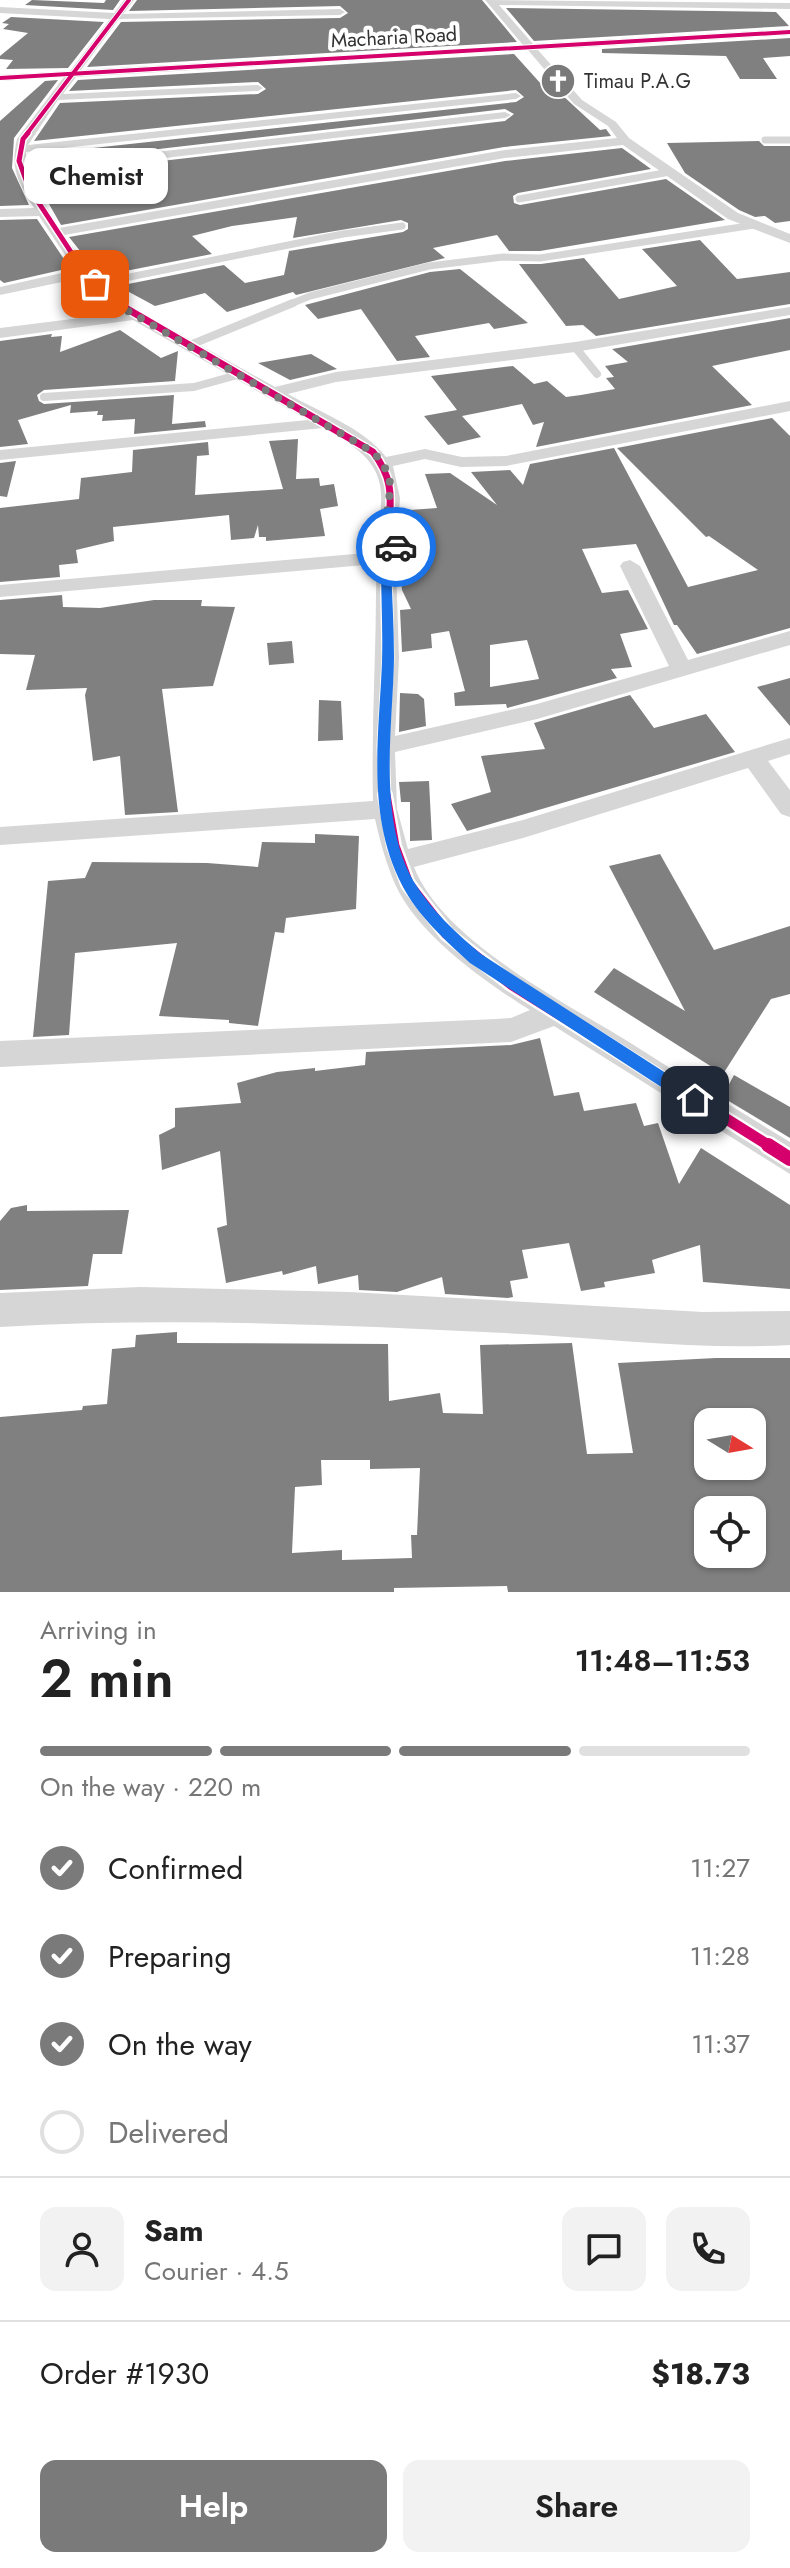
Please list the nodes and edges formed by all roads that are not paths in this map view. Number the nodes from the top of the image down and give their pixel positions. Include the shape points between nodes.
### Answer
1 (490, 1) edge
2 (790, 6) edge
3 (123, 8) edge
4 (0, 10) edge
5 (340, 12) dead end
6 (790, 32) edge
7 (528, 47) junction
8 (55, 63) dead end
9 (78, 68) junction
10 (0, 78) edge
11 (258, 88) dead end
12 (516, 96) dead end
13 (57, 97) junction
14 (505, 115) dead end
15 (765, 140) dead end
16 (790, 140) edge
17 (625, 141) junction
18 (19, 143) junction
19 (22, 171) junction
20 (670, 172) junction
21 (519, 199) dead end
22 (44, 212) junction
23 (0, 213) edge
24 (754, 225) junction
25 (402, 226) dead end
26 (57, 232) junction
27 (790, 239) edge
28 (90, 278) junction
29 (0, 291) edge
30 (790, 311) edge
31 (137, 315) junction
32 (0, 333) edge
33 (190, 345) junction
34 (575, 347) junction
35 (241, 374) junction
36 (597, 374) dead end
37 (273, 393) junction
38 (44, 397) dead end
39 (790, 406) edge
40 (327, 423) junction
41 (0, 455) edge
42 (382, 463) junction
43 (393, 560) junction
44 (630, 566) dead end
45 (0, 591) edge
46 (0, 606) edge
47 (790, 638) edge
48 (682, 670) junction
49 (383, 746) junction
50 (790, 746) edge
51 (753, 758) junction
52 (790, 808) edge
53 (385, 809) junction
54 (0, 836) edge
55 (399, 861) junction
56 (556, 1013) junction
57 (0, 1054) edge
58 (790, 1159) edge
59 (0, 1310) edge
60 (790, 1328) edge

1 - 2 street
1 - 7 street
3 - 4 street
3 - 5 street
3 - 9 street
6 - 7 street, Macharia Road
7 - 9 street, Macharia Road
7 - 17 street via 578,102 612,124
8 - 9 street
9 - 10 street, Macharia Road
9 - 13 street
11 - 13 street
12 - 18 street
13 - 18 street
14 - 19 street
15 - 16 lane
17 - 20 street
17 - 26 street via 548,147
18 - 19 street
19 - 22 street
20 - 21 lane
20 - 24 street
22 - 23 street
22 - 26 street
24 - 27 street
24 - 33 lane via 540,258 429,266 310,296
25 - 28 lane
26 - 28 street
28 - 29 street via 58,278 41,286
28 - 31 street
30 - 34 street
31 - 32 street
31 - 33 street
33 - 35 street
34 - 36 lane
34 - 37 street via 336,377
35 - 37 street
35 - 38 lane via 194,387
37 - 40 street
39 - 42 street via 506,461 461,462 425,454
40 - 41 street
40 - 42 street
42 - 43 street via 390,484
43 - 45 street
43 - 46 street
43 - 49 street
44 - 48 street
47 - 48 street
48 - 49 street via 459,733
49 - 53 street
50 - 51 street
51 - 52 street
51 - 55 street
53 - 54 street
53 - 55 street
55 - 56 street via 408,884 447,934
56 - 57 street via 511,1030
56 - 58 street
59 - 60 street via 288,1306 712,1331

